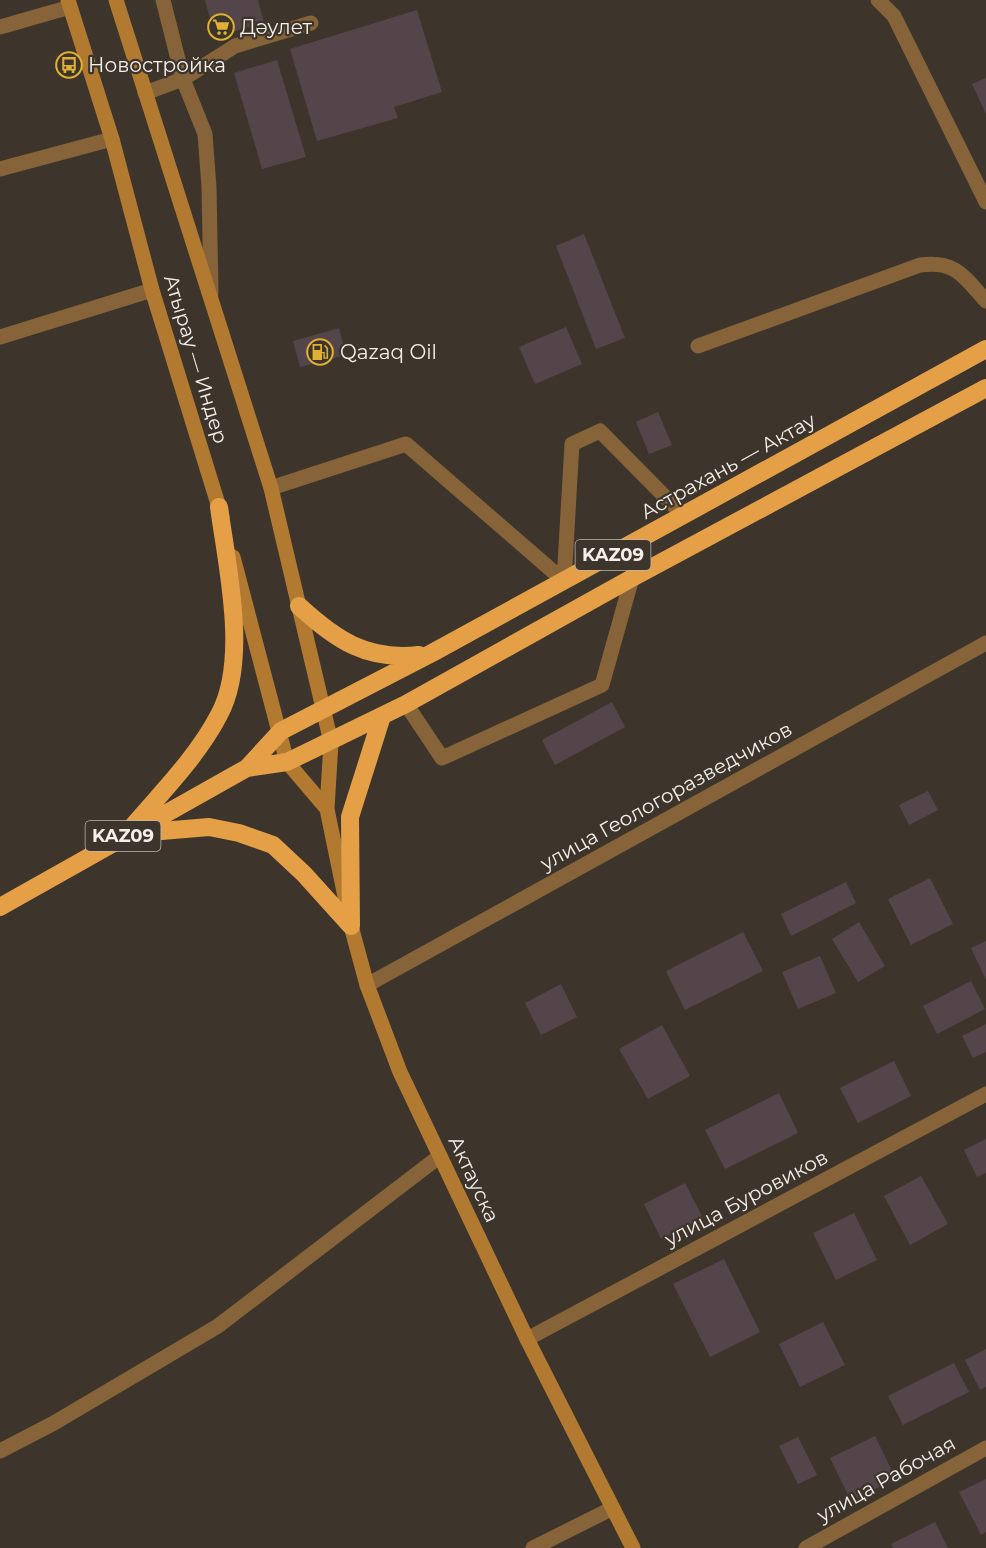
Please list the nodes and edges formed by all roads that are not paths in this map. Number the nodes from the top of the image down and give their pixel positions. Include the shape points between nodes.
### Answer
1 (116, 0) edge
2 (164, 0) edge
3 (878, 0) edge
4 (69, 4) edge
5 (311, 23) dead end
6 (0, 27) edge
7 (183, 79) junction
8 (145, 93) junction
9 (112, 139) junction
10 (0, 169) edge
11 (986, 202) edge
12 (152, 290) junction
13 (212, 299) junction
14 (986, 301) edge
15 (0, 337) edge
16 (698, 346) dead end
17 (986, 350) edge
18 (986, 388) edge
19 (271, 488) junction
20 (219, 507) junction
21 (684, 516) junction
22 (632, 578) junction
23 (564, 581) junction
24 (299, 606) junction
25 (986, 643) edge
26 (432, 653) junction
27 (405, 704) junction
28 (323, 709) junction
29 (382, 716) junction
30 (280, 731) junction
31 (331, 742) junction
32 (287, 762) junction
33 (247, 768) junction
34 (327, 809) junction
35 (126, 834) junction
36 (0, 907) edge
37 (351, 926) junction
38 (367, 985) junction
39 (986, 1094) edge
40 (440, 1156) junction
41 (526, 1339) junction
42 (986, 1448) edge
43 (0, 1451) edge
44 (613, 1508) junction
45 (533, 1548) edge
46 (633, 1548) edge
47 (806, 1548) edge

1 - 8 main road, Атырау — Индер
2 - 7 street
3 - 11 street via 894,16
4 - 6 street
4 - 9 main road, Атырау — Индер
5 - 7 street via 235,46
7 - 8 street
7 - 13 street via 205,135
8 - 13 main road, Атырау — Индер
9 - 10 street
9 - 12 main road, Атырау — Индер
12 - 15 street
12 - 20 main road, Атырау — Индер
13 - 19 main road, Атырау — Индер
14 - 16 street via 954,267 920,265
17 - 21 highway, Астрахань — Актау / KAZ09
18 - 22 highway, Астрахань — Актау / KAZ09
19 - 23 street via 406,444
19 - 24 main road, Атырау — Индер
20 - 30 main road, Атырау — Индер
20 - 35 highway via 231,605 230,684 220,714 193,754
21 - 23 highway, Астрахань — Актау / KAZ09
21 - 23 street via 600,430 572,444
22 - 27 highway, Астрахань — Актау / KAZ09
22 - 27 street via 602,685 442,758
23 - 26 highway, Астрахань — Актау / KAZ09
24 - 26 highway via 324,629 364,652 395,658
24 - 28 main road, Атырау — Индер
25 - 38 street, улица Геологоразведчиков
26 - 28 highway, Астрахань — Актау / KAZ09
27 - 29 highway, Астрахань — Актау / KAZ09
28 - 30 highway, Астрахань — Актау / KAZ09
28 - 31 main road, Актауска
29 - 31 highway, Астрахань — Актау / KAZ09
29 - 37 highway via 350,817
30 - 32 main road, Актауска
30 - 33 highway, Астрахань — Актау / KAZ09
31 - 32 highway, Астрахань — Актау / KAZ09
31 - 34 main road, Актауска
32 - 33 highway, Астрахань — Актау / KAZ09
32 - 34 main road, Актауска
33 - 35 highway, Астрахань — Актау / KAZ09
34 - 37 main road, Актауска
35 - 36 highway, Астрахань — Актау / KAZ09
35 - 37 highway via 210,826 273,845
37 - 38 main road, Актауска
38 - 40 main road, Актауска via 400,1072
39 - 41 street, улица Буровиков
40 - 41 main road, Актауска
40 - 43 street via 218,1326
41 - 44 main road, Актауска
42 - 47 street, улица Рабочая
44 - 45 street
44 - 46 main road, Актауска

